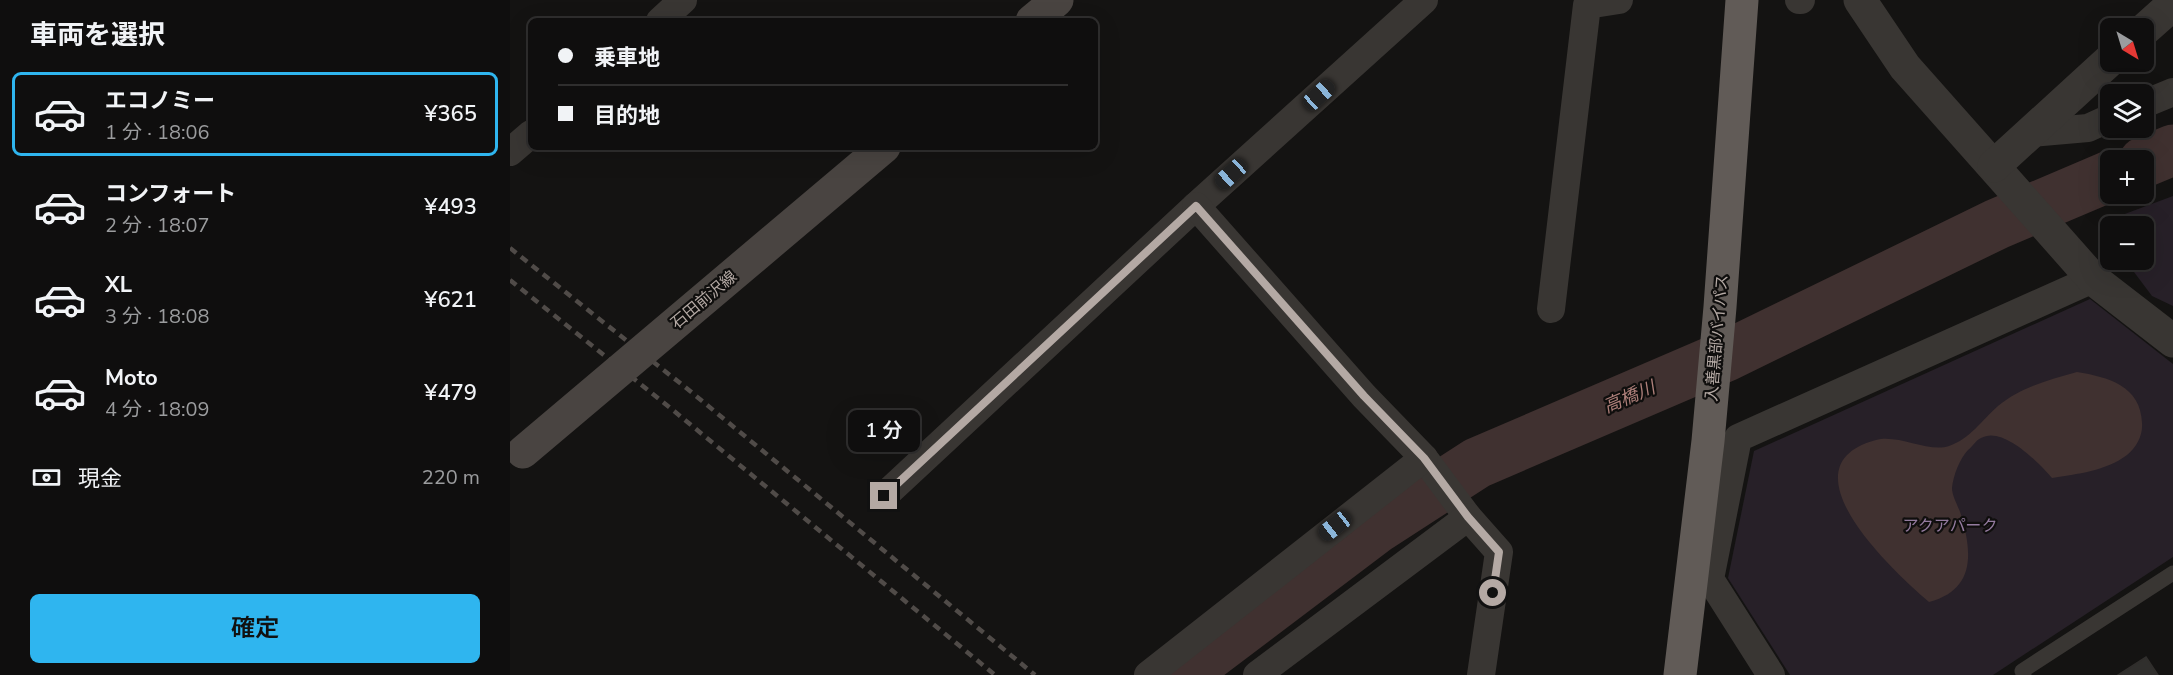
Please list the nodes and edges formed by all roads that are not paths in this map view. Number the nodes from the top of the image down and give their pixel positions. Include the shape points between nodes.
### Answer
1 (683, 0) edge
2 (1424, 0) edge
3 (1619, 0) edge
4 (1742, 0) edge
5 (1860, 0) edge
6 (1587, 2) edge
7 (2173, 4) edge
8 (663, 18) edge
9 (2154, 21) edge
10 (2100, 69) edge
11 (2173, 92) edge
12 (2154, 100) edge
13 (2100, 123) edge
14 (2030, 133) junction
15 (528, 137) edge
16 (880, 150) edge
17 (510, 152) edge
18 (1994, 166) junction
19 (1196, 206) junction
20 (2085, 270) junction
21 (1551, 309) dead end
22 (2173, 341) edge
23 (514, 457) edge
24 (1424, 458) junction
25 (884, 496) dead end
26 (1468, 517) junction
27 (2173, 573) edge
28 (1148, 675) edge
29 (1257, 675) edge
30 (1481, 675) edge
31 (1680, 675) edge
32 (1772, 675) edge
33 (2024, 675) edge

1 - 8 street
2 - 19 street
3 - 6 street
4 - 31 highway, 入善黒部バイパス via 1708,441
5 - 18 street via 1905,67
6 - 21 street
7 - 9 street
10 - 14 street
11 - 12 street
13 - 14 street via 2088,128
14 - 18 street
15 - 17 street
16 - 23 main road, 石田前沢線, bridge
18 - 20 street
19 - 24 street
19 - 25 street
20 - 22 street
20 - 32 street via 1738,438 1710,579
24 - 26 street
24 - 28 street
26 - 29 street
26 - 30 street via 1499,552
27 - 33 lane via 2022,671

